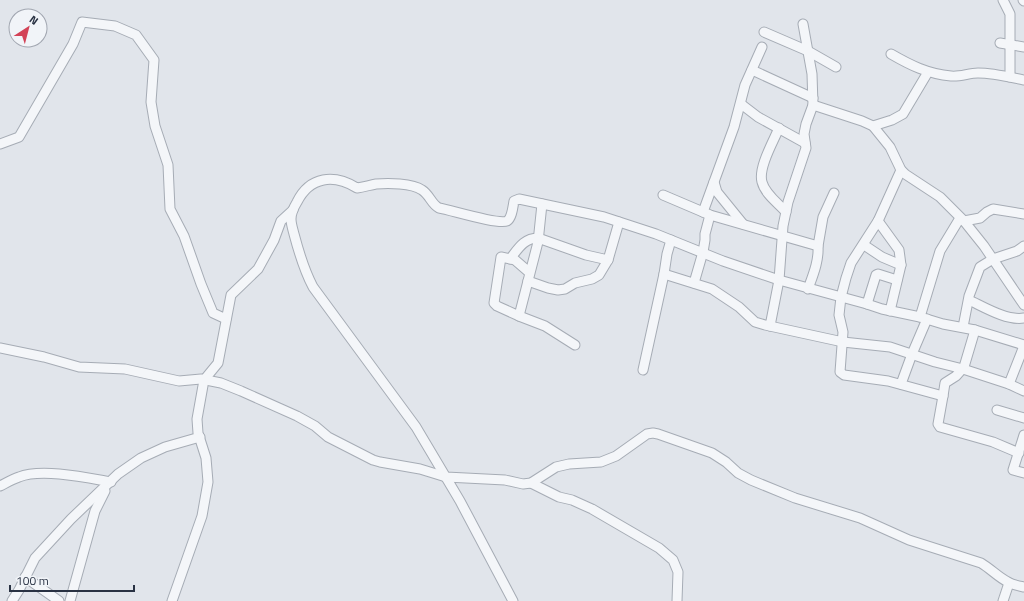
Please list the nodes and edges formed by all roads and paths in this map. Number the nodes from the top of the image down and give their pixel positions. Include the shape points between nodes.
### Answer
1 (1003, 0) edge
2 (803, 24) dead end
3 (764, 32) dead end
4 (1000, 43) dead end
5 (1011, 46) junction
6 (1024, 47) edge
7 (762, 48) dead end
8 (808, 51) junction
9 (891, 54) dead end
10 (836, 68) dead end
11 (752, 70) junction
12 (928, 72) junction
13 (1010, 77) junction
14 (1024, 80) edge
15 (813, 101) junction
16 (741, 104) junction
17 (873, 126) junction
18 (779, 128) junction
19 (805, 143) junction
20 (0, 144) edge
21 (901, 170) junction
22 (714, 182) junction
23 (834, 193) dead end
24 (663, 195) dead end
25 (542, 204) junction
26 (293, 210) junction
27 (786, 212) junction
28 (706, 213) junction
29 (1024, 214) edge
30 (962, 220) junction
31 (878, 221) junction
32 (619, 222) junction
33 (743, 224) junction
34 (782, 234) junction
35 (538, 238) junction
36 (671, 240) junction
37 (864, 245) junction
38 (818, 246) junction
39 (1024, 246) edge
40 (703, 252) junction
41 (510, 259) junction
42 (993, 259) junction
43 (608, 260) junction
44 (901, 264) junction
45 (664, 274) junction
46 (529, 277) junction
47 (779, 280) junction
48 (897, 280) junction
49 (694, 283) junction
50 (808, 289) junction
51 (841, 297) junction
52 (969, 300) junction
53 (867, 304) junction
54 (1024, 305) edge
55 (890, 311) junction
56 (519, 316) junction
57 (924, 318) junction
58 (1024, 318) edge
59 (226, 319) junction
60 (770, 326) junction
61 (962, 327) junction
62 (975, 330) junction
63 (843, 342) junction
64 (575, 345) dead end
65 (1024, 346) edge
66 (0, 348) edge
67 (912, 354) junction
68 (963, 369) junction
69 (643, 370) dead end
70 (204, 380) junction
71 (901, 384) junction
72 (1009, 384) junction
73 (1024, 391) edge
74 (943, 396) junction
75 (997, 410) dead end
76 (1024, 418) edge
77 (1024, 435) edge
78 (200, 437) junction
79 (1019, 452) junction
80 (1024, 473) edge
81 (446, 477) junction
82 (111, 482) junction
83 (531, 483) junction
84 (0, 486) edge
85 (26, 577) junction
86 (1009, 583) junction
87 (1024, 588) edge
88 (12, 601) edge
89 (59, 601) edge
90 (70, 601) edge
91 (172, 601) edge
92 (513, 601) edge
93 (677, 601) edge
94 (1004, 601) edge

1 - 5 street via 1010,14
2 - 8 street
3 - 8 street
4 - 5 street
5 - 6 street
5 - 13 street
7 - 11 street
8 - 10 street
8 - 15 street
9 - 12 street
11 - 15 street
11 - 16 street via 744,85
12 - 13 street via 952,76 978,73
12 - 17 street via 903,114
13 - 14 street
15 - 17 street
15 - 19 street via 804,134
16 - 18 street
16 - 22 street
17 - 21 street via 890,147
18 - 19 street
18 - 27 street via 761,174 762,183 769,194
19 - 27 street via 806,148
20 - 59 street via 19,137 73,44 82,22 115,26 136,35 154,60 151,102 155,126 168,165 170,209 184,236 213,314
21 - 30 street via 940,197
21 - 31 street
22 - 28 street
22 - 33 street via 717,192
23 - 38 street via 823,217
24 - 28 street
25 - 26 street via 519,199 514,201 510,217 505,222 439,208 418,188 399,184 374,184 357,188 350,183 330,179 318,181 302,192
25 - 32 street
25 - 35 street
26 - 59 street via 281,221 258,269 231,295
26 - 81 street via 291,220 298,252 313,287 416,427
27 - 34 street
28 - 33 street
28 - 40 street
29 - 30 street via 993,209 980,218
30 - 42 street
30 - 57 street via 940,251
31 - 37 street
31 - 44 street via 899,250
32 - 36 street
32 - 43 street
33 - 34 street
34 - 38 street
34 - 47 street
35 - 41 street via 522,244
35 - 43 street
35 - 46 street
36 - 40 street
36 - 45 street
37 - 44 street via 882,257
37 - 51 street via 851,263
38 - 50 street
39 - 42 street
40 - 47 street
40 - 49 street
41 - 46 street via 515,260
41 - 56 street via 501,257 494,303
42 - 52 street via 980,267
42 - 54 street
43 - 46 street via 599,275 565,289 553,289
44 - 48 street
45 - 49 street
45 - 69 street
46 - 56 street
47 - 50 street
47 - 60 street
48 - 53 street via 876,275
48 - 55 street
49 - 60 street via 712,289 739,307 755,322
50 - 51 street
51 - 53 street
51 - 63 street via 839,315
52 - 58 street via 1010,318
52 - 61 street
53 - 55 street
55 - 57 street
56 - 64 street via 545,326
57 - 61 street
57 - 67 street
59 - 70 street via 218,363
60 - 63 street
61 - 62 street
62 - 65 street
62 - 68 street
63 - 67 street via 875,345
63 - 71 street via 840,372 844,375
65 - 72 street
66 - 70 street via 79,367 124,369 179,381
67 - 68 street
67 - 71 street
68 - 72 street
68 - 74 street via 945,383
70 - 78 street via 197,419
70 - 81 street via 221,383 297,416 328,437 373,460
71 - 74 street
72 - 73 street
74 - 79 street via 938,424 940,426
75 - 76 street
77 - 79 street
78 - 82 street via 165,447 141,458
78 - 91 street via 206,458 208,482 202,516
79 - 80 street via 1013,470
81 - 83 street
81 - 92 street
82 - 84 street via 42,473 21,476
82 - 85 street via 71,519 35,558
82 - 90 street via 95,511
83 - 86 street via 556,467 601,462 616,456 647,434 658,434 712,453 745,477 788,495 860,518 909,540 981,563
83 - 93 street via 592,509 659,548 673,560 678,572
85 - 88 street
85 - 89 street
86 - 87 street
86 - 94 street

